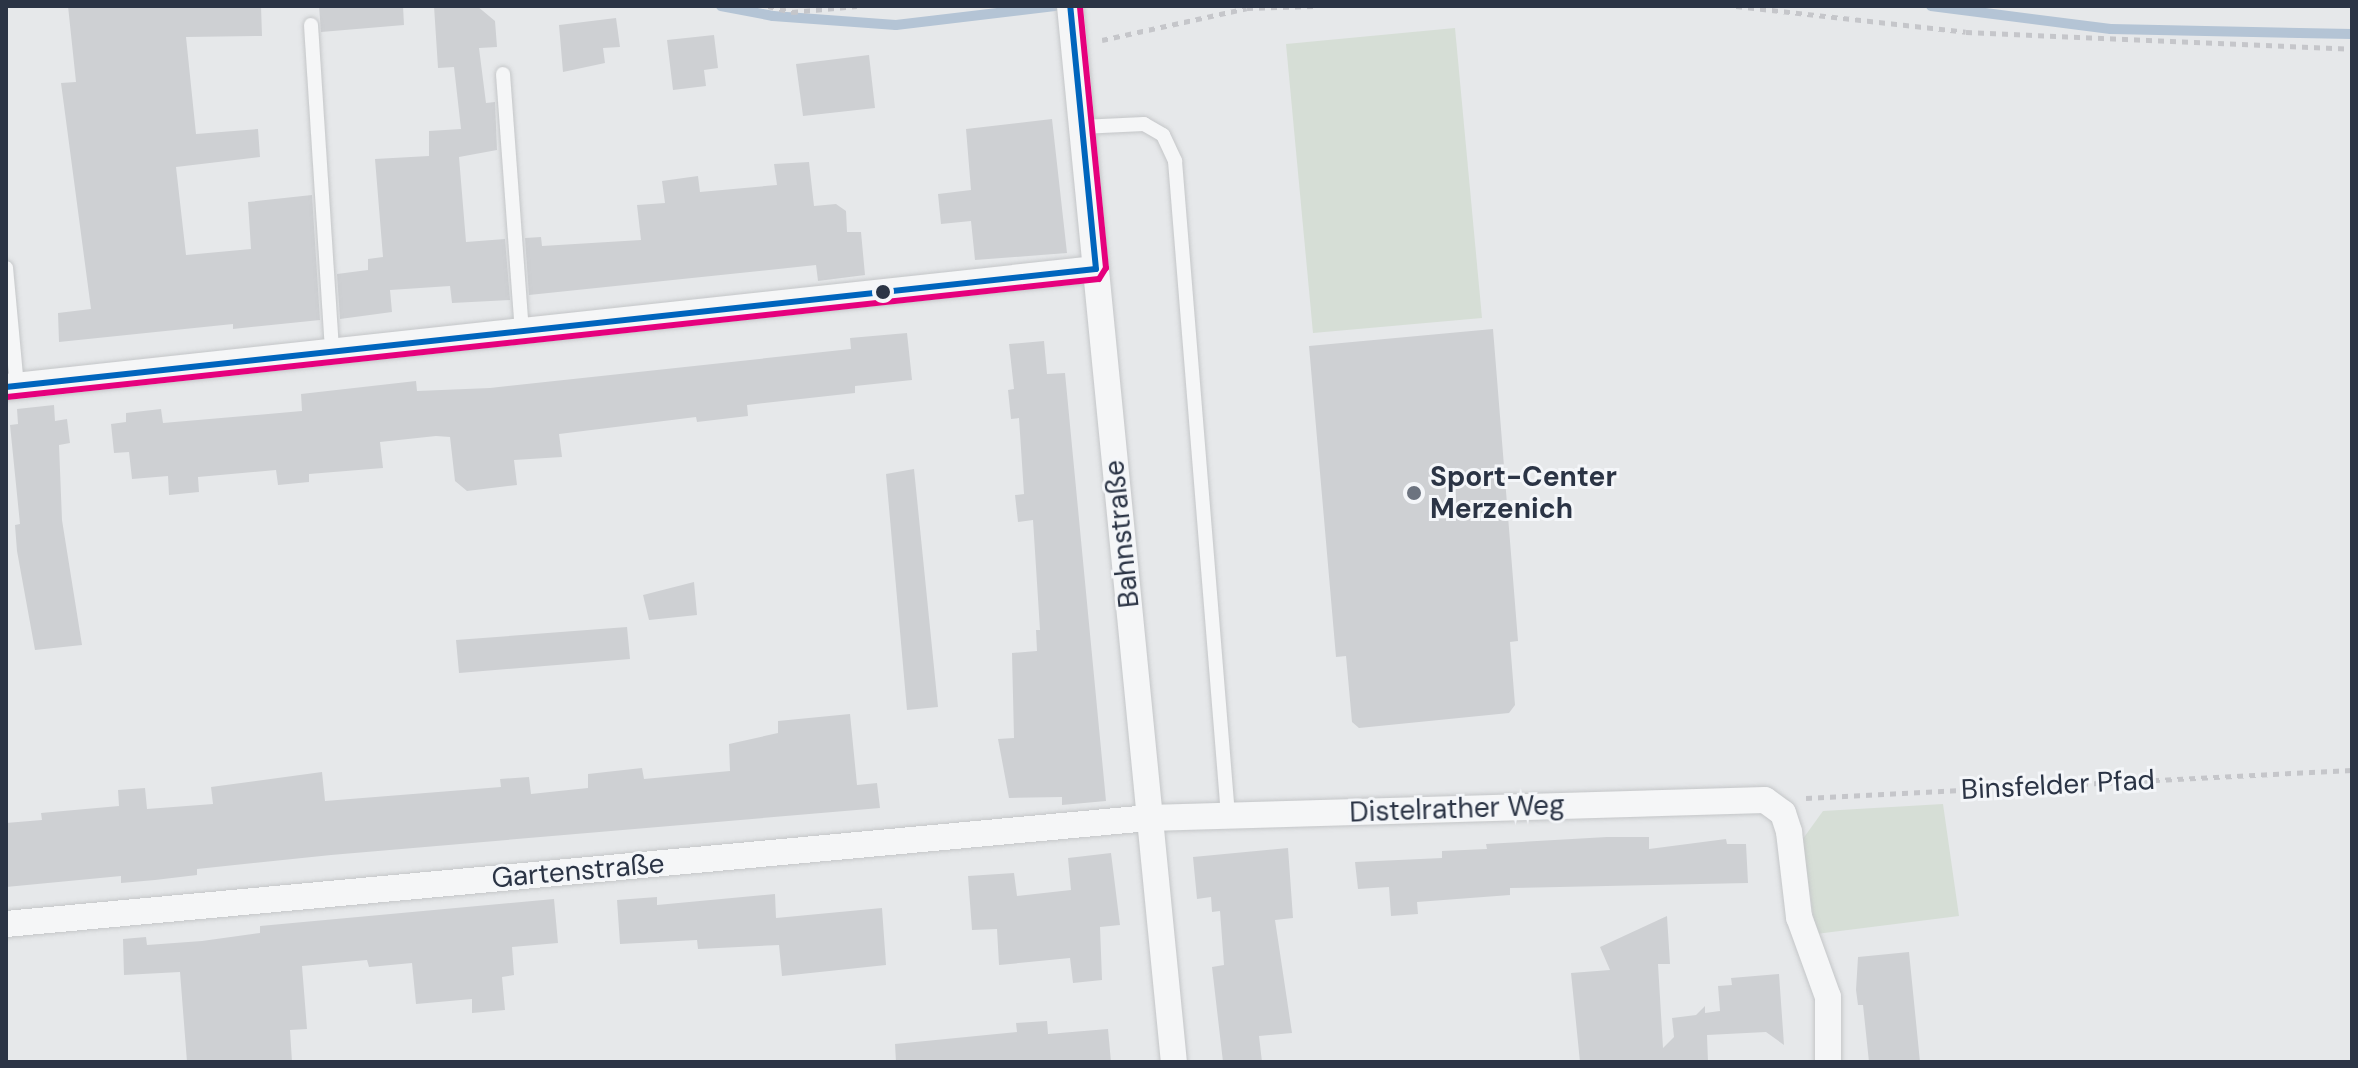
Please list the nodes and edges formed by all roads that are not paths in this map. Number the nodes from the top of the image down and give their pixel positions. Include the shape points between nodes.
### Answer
1 (1070, 6) edge
2 (311, 25) dead end
3 (503, 74) dead end
4 (1081, 127) junction
5 (6, 268) edge
6 (1096, 269) junction
7 (522, 331) junction
8 (332, 352) junction
9 (12, 386) edge
10 (1228, 816) junction
11 (1149, 818) junction
12 (6, 924) edge
13 (1174, 1062) edge
14 (1828, 1062) edge

1 - 4 street, Bahnstraße
2 - 8 lane
3 - 7 lane
4 - 6 street, Bahnstraße
4 - 10 lane via 1144,124 1163,135 1175,161
5 - 9 lane
6 - 7 street
6 - 11 street, Bahnstraße
7 - 8 street
8 - 9 street
10 - 11 street, Distelrather Weg
10 - 14 street, Distelrather Weg via 1765,800 1783,813 1789,832 1799,917 1828,997
11 - 12 street, Gartenstraße
11 - 13 street, Bahnstraße

